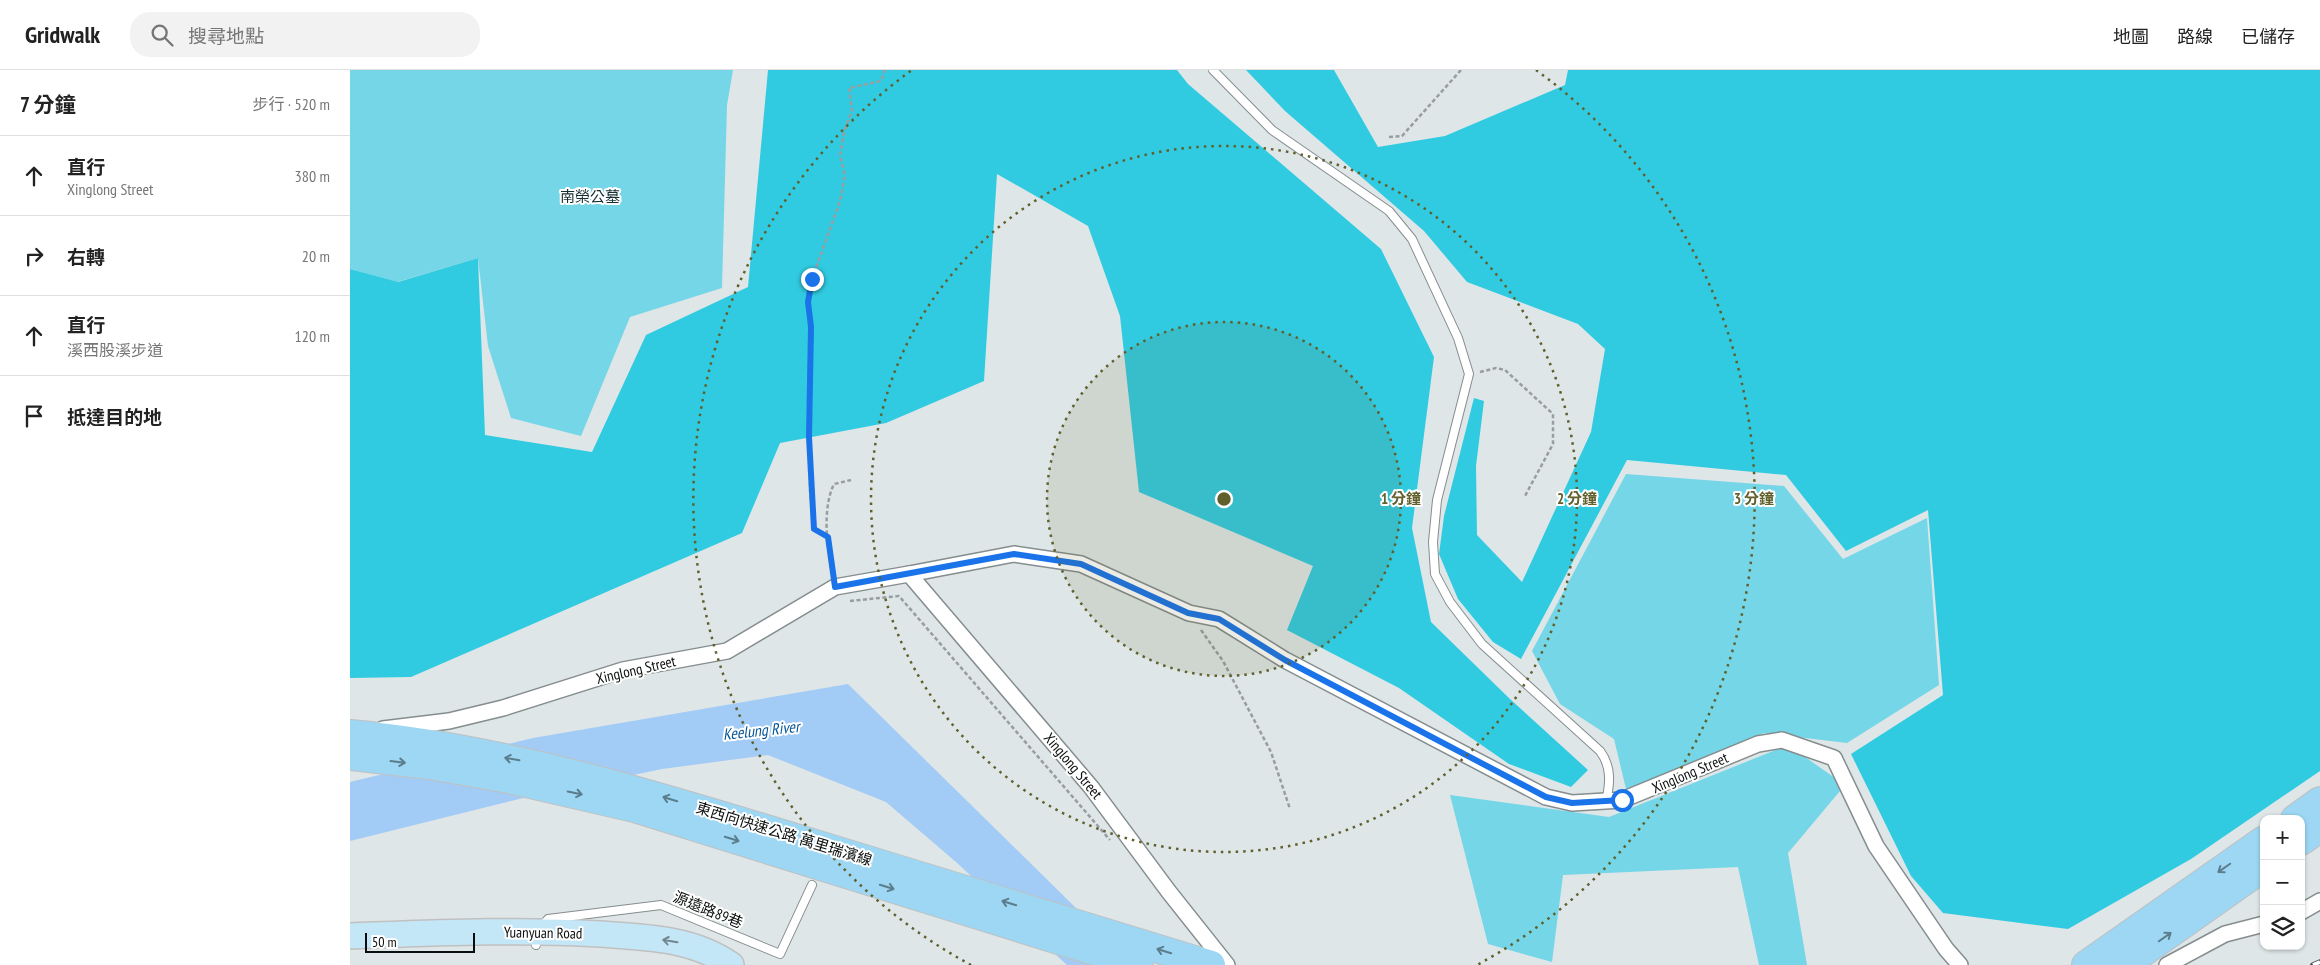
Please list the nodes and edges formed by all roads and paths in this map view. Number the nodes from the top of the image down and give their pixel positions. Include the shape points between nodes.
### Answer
1 (885, 70) edge
2 (1213, 70) edge
3 (1461, 70) edge
4 (1390, 137) dead end
5 (1469, 374) junction
6 (850, 480) dead end
7 (1524, 496) dead end
8 (828, 537) junction
9 (909, 574) junction
10 (835, 587) junction
11 (850, 601) dead end
12 (1188, 613) junction
13 (350, 732) edge
14 (350, 756) edge
15 (2320, 801) edge
16 (1606, 802) junction
17 (1290, 809) dead end
18 (2300, 815) edge
19 (2320, 828) edge
20 (2305, 838) edge
21 (2260, 843) edge
22 (1114, 845) dead end
23 (2254, 874) edge
24 (812, 885) dead end
25 (2320, 901) edge
26 (2305, 910) edge
27 (2260, 925) edge
28 (350, 936) edge
29 (537, 937) junction
30 (350, 952) edge
31 (702, 965) edge
32 (731, 965) edge
33 (1139, 965) edge
34 (1211, 965) edge
35 (1227, 965) edge
36 (1960, 965) edge
37 (2086, 965) edge
38 (2125, 965) edge
39 (2167, 965) edge

1 - 8 path via 881,81 849,88 852,110 840,154 845,175 840,201 812,279 808,302 811,327 811,499 814,529
2 - 5 lane via 1272,130 1389,210 1412,239 1431,277 1458,338
3 - 4 path via 1402,136
5 - 7 path via 1496,368 1505,370 1553,414 1553,444
5 - 16 lane via 1437,500 1433,542 1435,574 1450,602 1482,644 1600,750 1609,767
6 - 8 path via 834,484 828,496
8 - 10 path
9 - 10 street, Xinglong Street
9 - 12 street, Xinglong Street via 1014,554 1081,564
9 - 35 street, Xinglong Street via 1091,787
10 - 13 street, Xinglong Street via 727,651 623,670 503,708 449,721
11 - 22 path via 899,596
12 - 16 street, Xinglong Street via 1219,619 1285,660 1546,797 1572,803
12 - 17 path via 1224,661 1271,752
34 -> 13 highway, 東西向快速公路 萬里瑞濱線 via 638,790 525,761
14 -> 33 highway, 東西向快速公路 萬里瑞濱線 via 429,765 625,806
15 - 18 highway
16 - 36 street, Xinglong Street via 1630,798 1758,744 1782,740 1834,758 1876,846
19 - 20 highway
21 -> 37 highway
38 -> 23 highway
24 - 29 lane, 源遠路89巷 via 780,954 661,905 548,919
25 - 26 street
27 - 39 street via 2225,934
28 - 29 main road, Yuanyuan Road
29 - 30 main road, Yuanyuan Road
29 - 31 main road, Yuanyuan Road
32 -> 29 main road, Yuanyuan Road via 715,954 686,944 641,937

